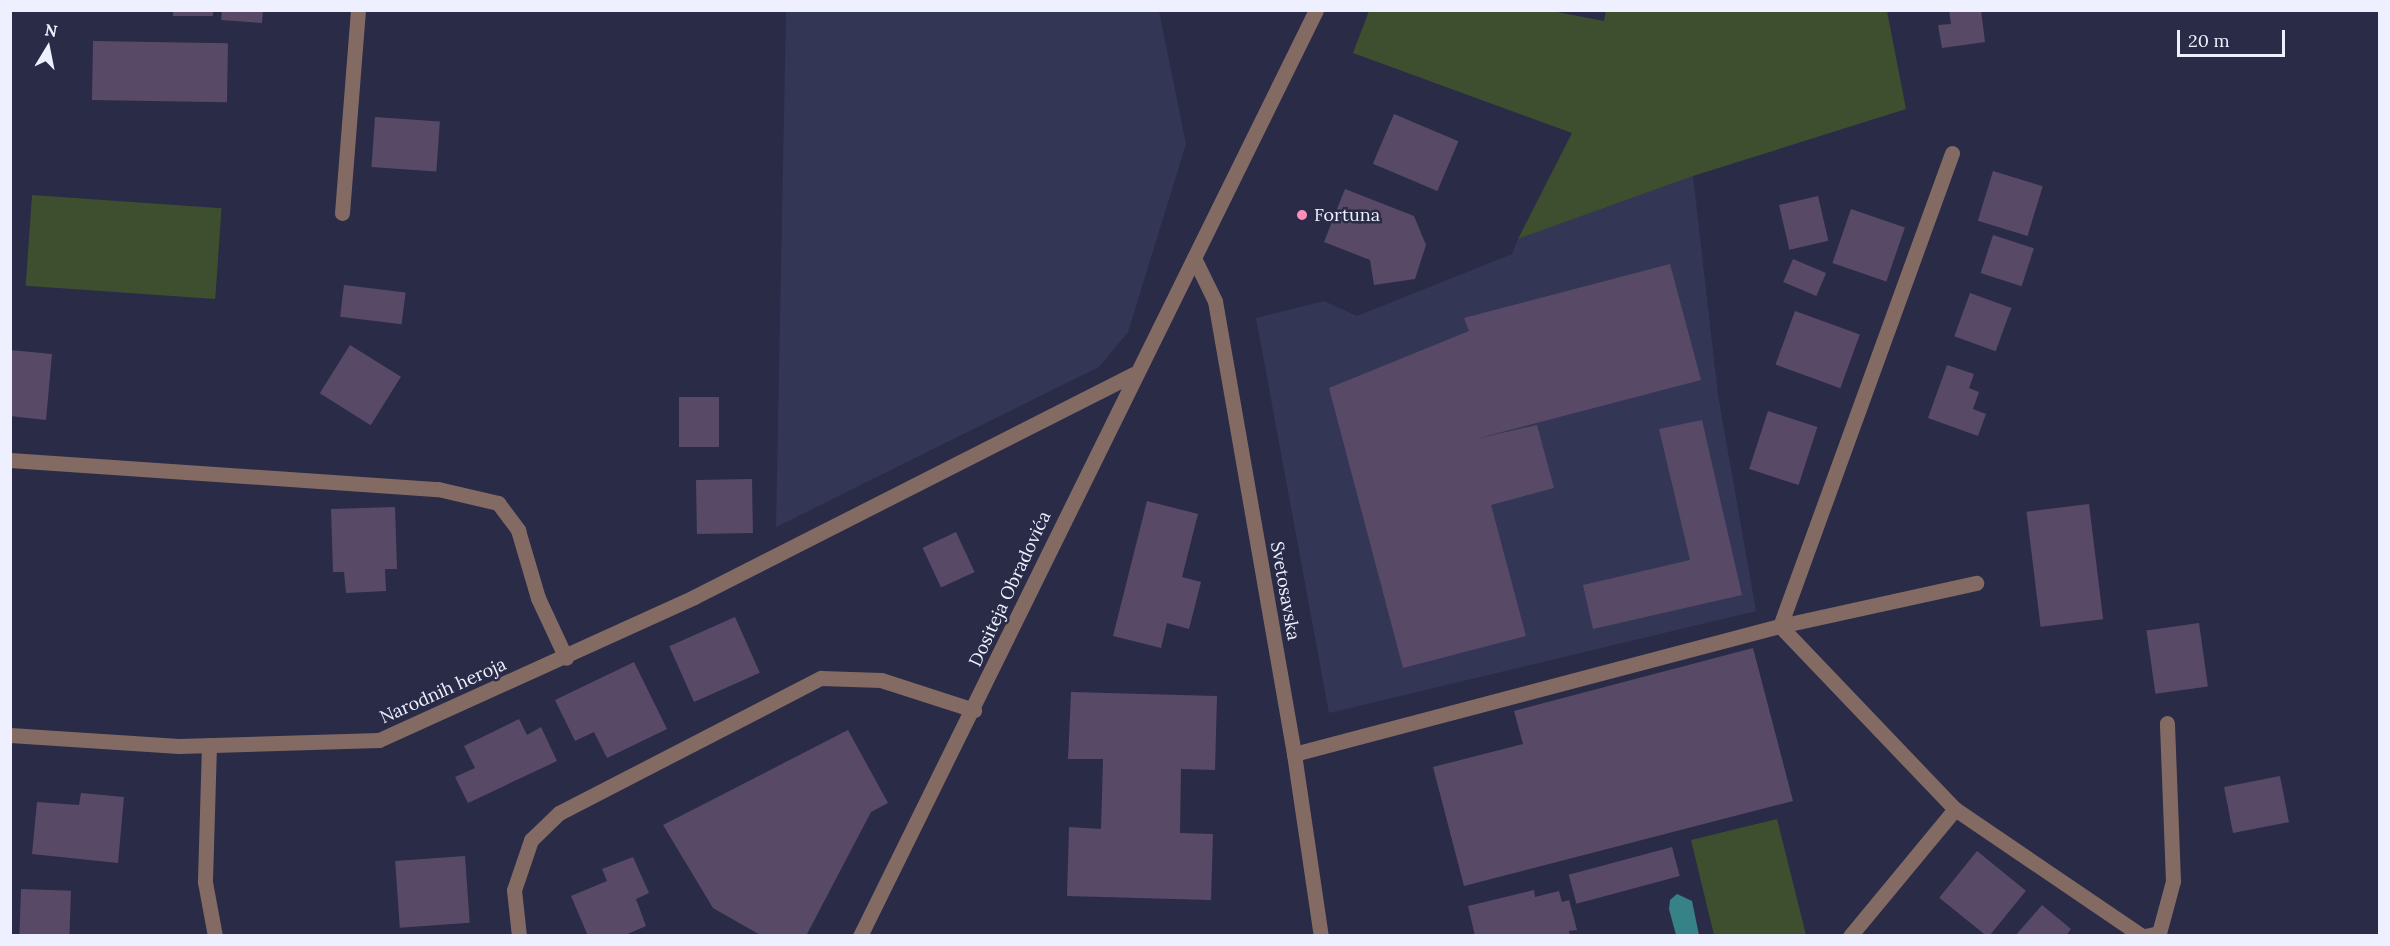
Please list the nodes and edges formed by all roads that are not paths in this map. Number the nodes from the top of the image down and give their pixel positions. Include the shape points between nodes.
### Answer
1 (358, 10) edge
2 (1316, 10) edge
3 (1952, 153) dead end
4 (342, 213) dead end
5 (1194, 258) junction
6 (1134, 374) junction
7 (10, 460) edge
8 (1976, 583) dead end
9 (1780, 626) junction
10 (566, 658) junction
11 (974, 710) junction
12 (2167, 723) dead end
13 (10, 735) edge
14 (209, 745) junction
15 (1294, 754) junction
16 (1954, 809) junction
17 (215, 936) edge
18 (519, 936) edge
19 (860, 936) edge
20 (1321, 936) edge
21 (1850, 936) edge
22 (2144, 936) edge

1 - 4 street
2 - 5 street, Dositeja Obradovića
3 - 9 street
5 - 6 street, Dositeja Obradovića
5 - 15 street, Svetosavska via 1215,301
6 - 10 street, Narodnih heroja
6 - 11 street, Dositeja Obradovića
7 - 10 street via 438,489 498,503 518,530 538,598
8 - 9 street
9 - 15 street
9 - 16 street
10 - 14 street, Narodnih heroja via 379,740
11 - 18 street via 880,680 821,678 559,813 531,840 514,890
11 - 19 street, Dositeja Obradovića
12 - 22 street via 2173,881 2159,933
13 - 14 street, Narodnih heroja
14 - 17 street via 205,882
15 - 20 street, Svetosavska
16 - 21 street
16 - 22 street

